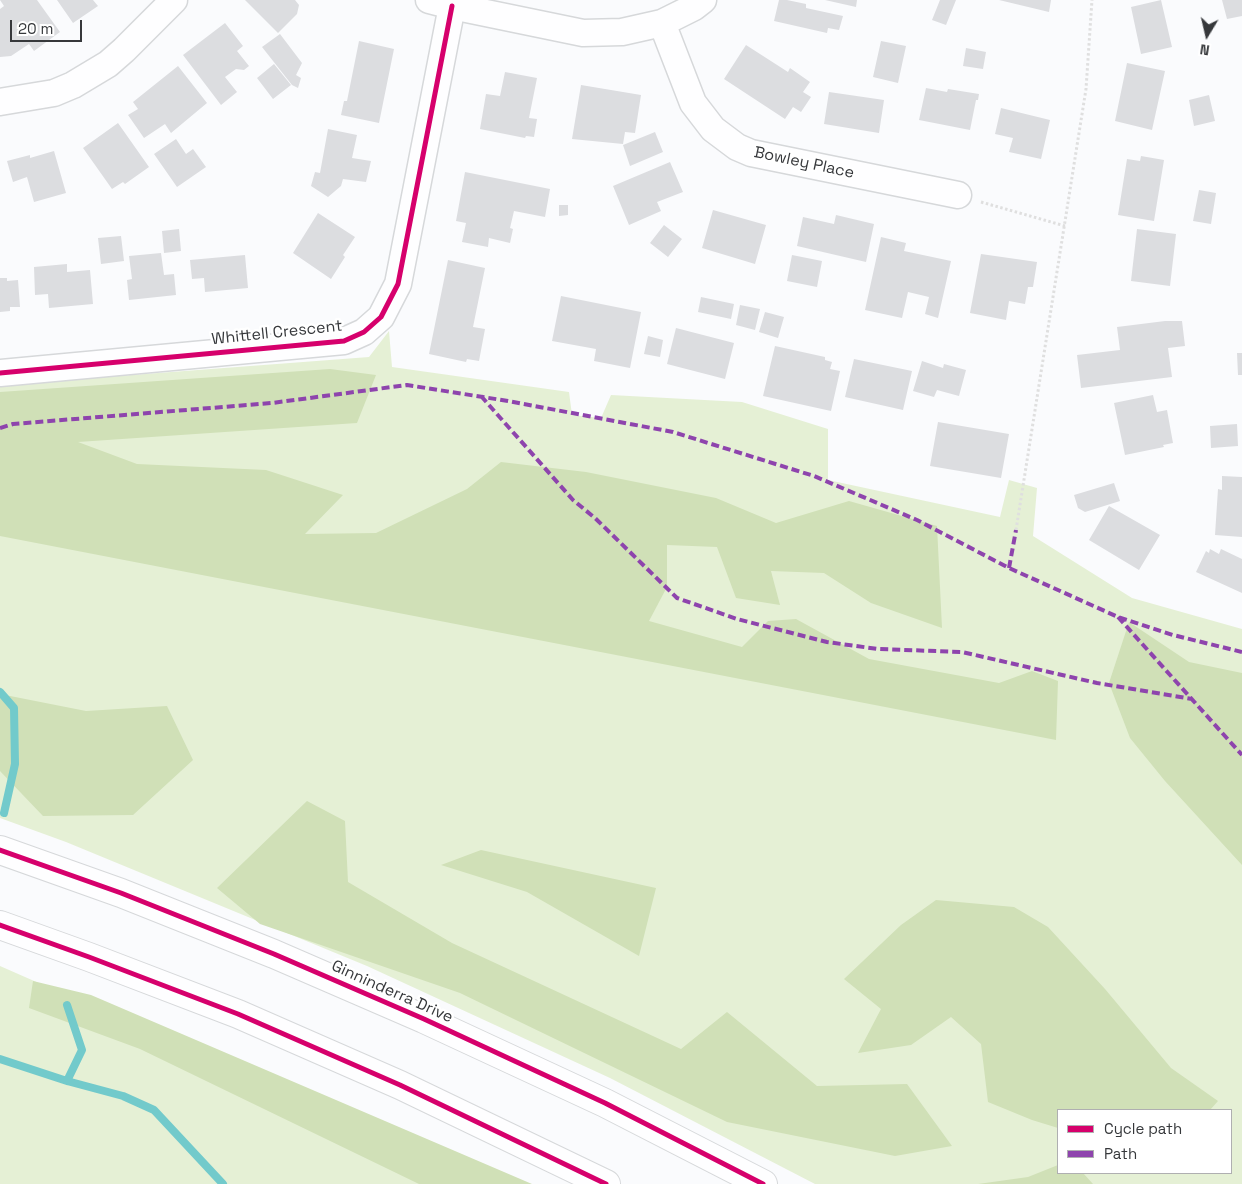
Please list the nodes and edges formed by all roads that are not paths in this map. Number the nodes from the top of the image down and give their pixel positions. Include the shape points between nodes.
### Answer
1 (174, 0) edge
2 (703, 0) edge
3 (441, 3) edge
4 (662, 22) junction
5 (0, 102) edge
6 (958, 195) road end
7 (0, 373) edge
8 (0, 850) edge
9 (0, 925) edge
10 (606, 1184) edge
11 (764, 1184) edge

1 - 5 street via 108,64 73,85 54,93
2 - 4 street
3 - 4 street via 583,33 622,32
3 - 7 street, Whittell Crescent via 398,284 381,317 364,332 344,341
4 - 6 street, Bowley Place via 693,103 712,128 737,147 751,153
8 - 11 main road, Ginninderra Drive via 274,954 415,1015 605,1103
9 - 10 main road via 238,1014 400,1085

